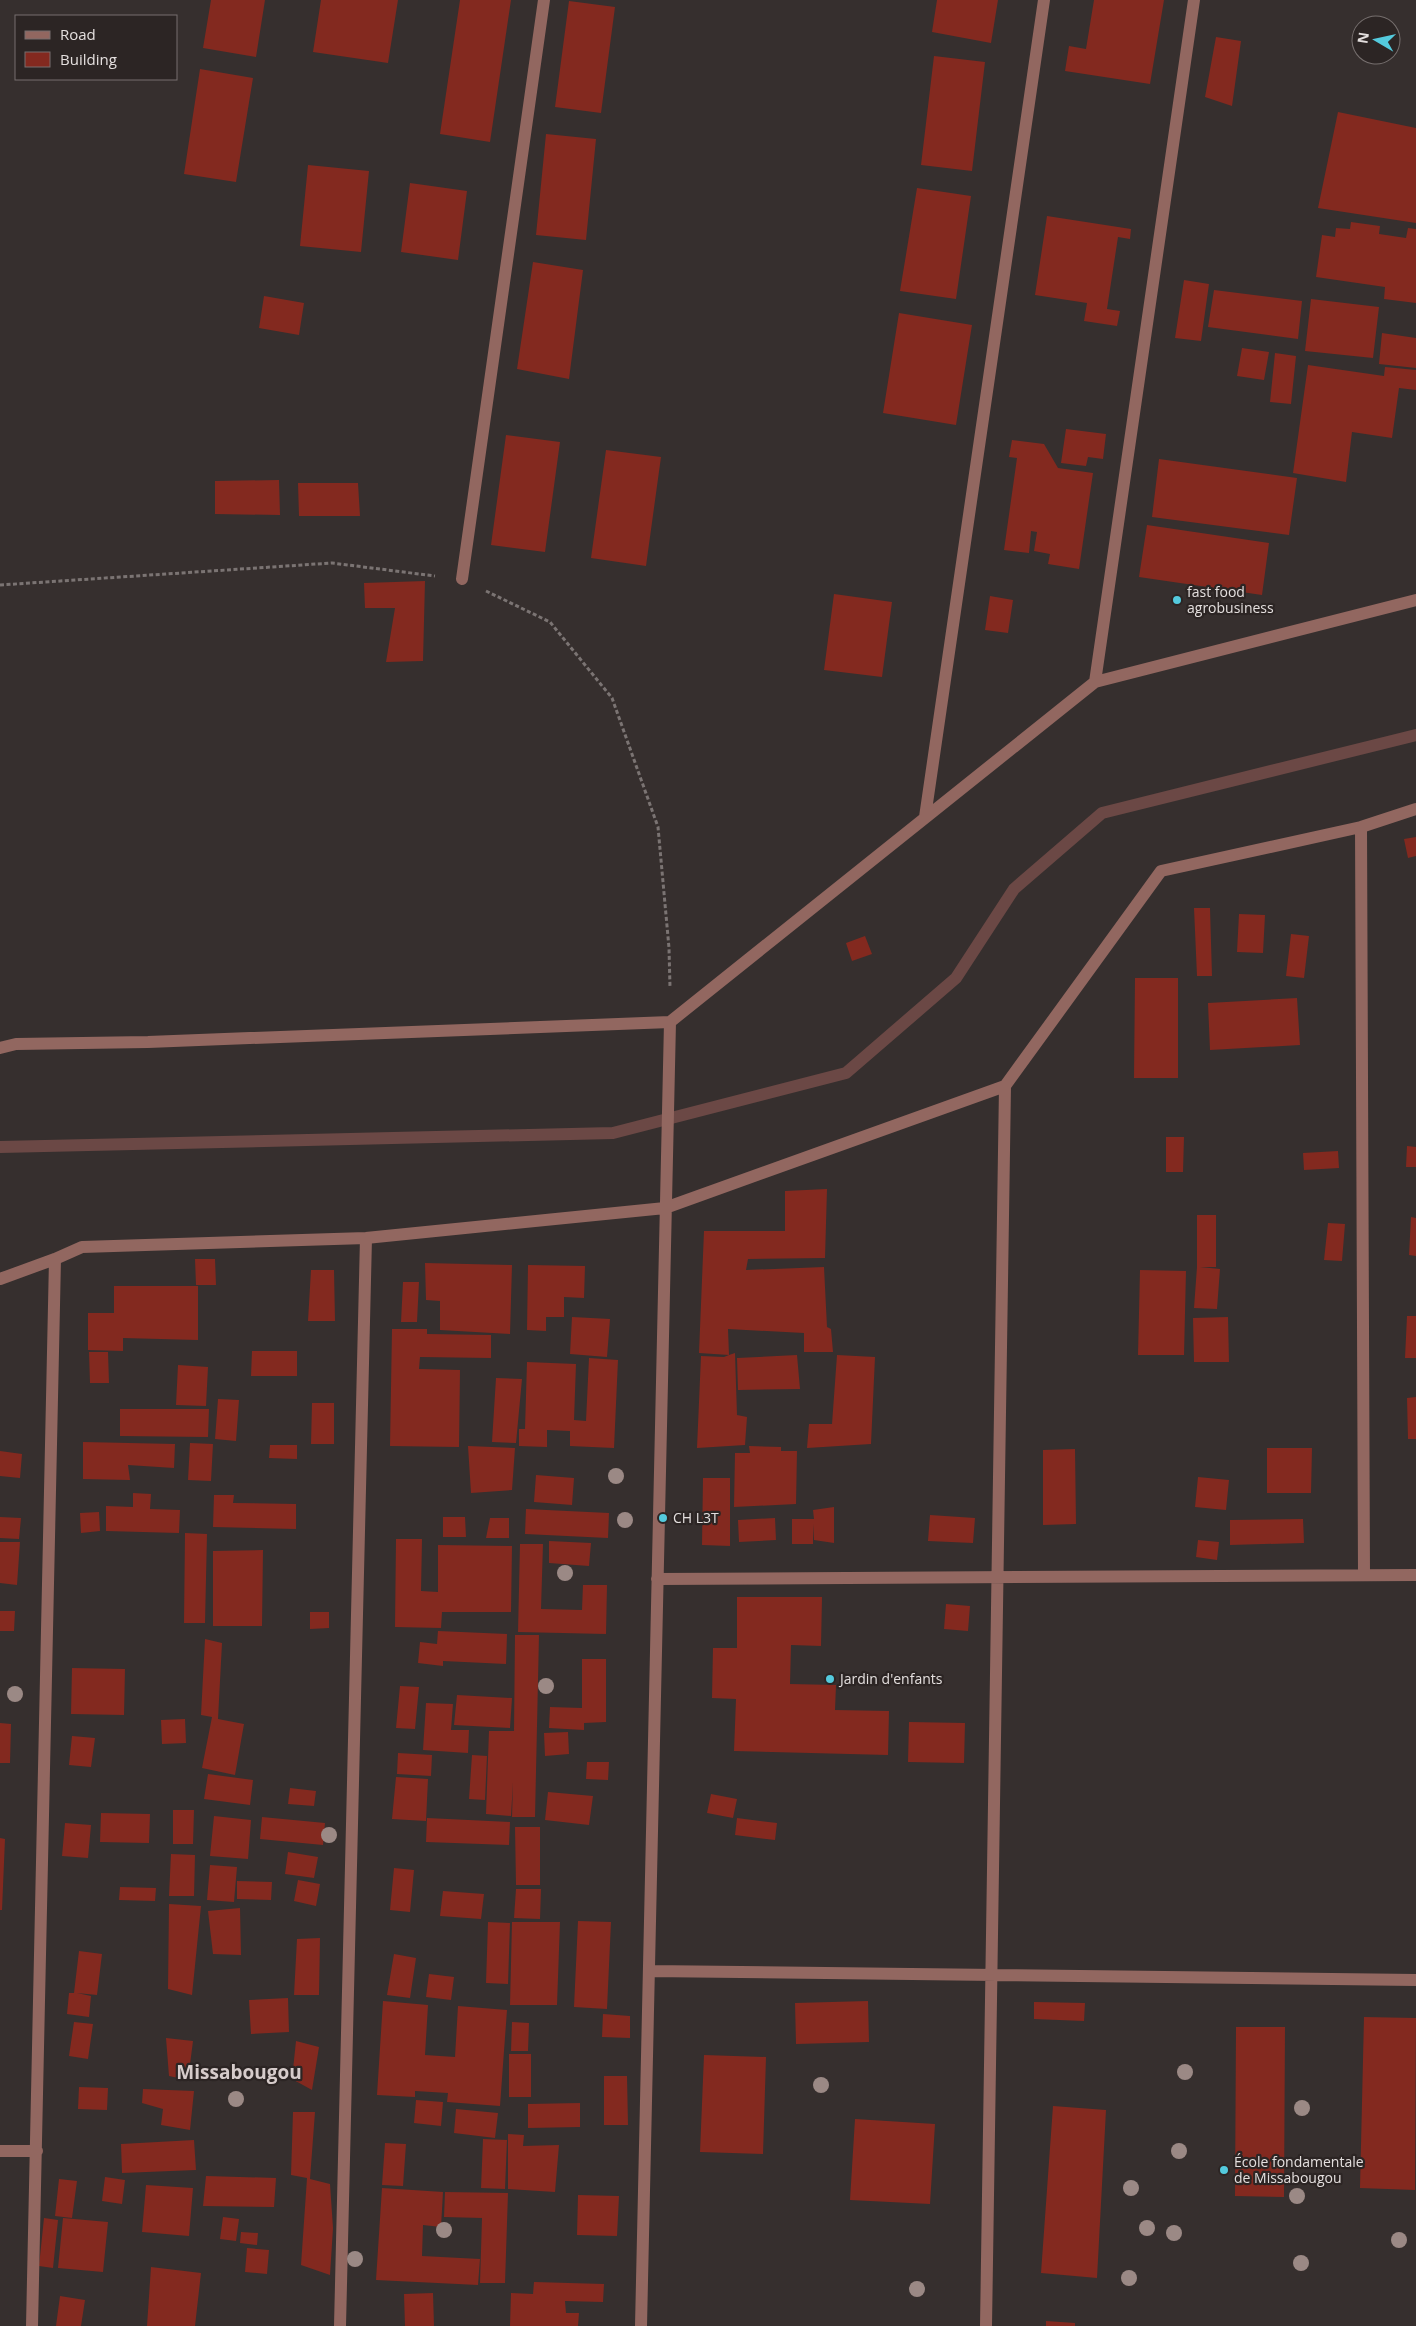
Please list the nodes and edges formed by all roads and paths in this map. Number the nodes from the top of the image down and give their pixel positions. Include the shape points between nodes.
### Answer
1 (544, 0) edge
2 (1044, 0) edge
3 (1194, 0) edge
4 (462, 579) junction
5 (0, 584) edge
6 (1416, 600) edge
7 (1095, 682) junction
8 (1416, 809) edge
9 (924, 817) junction
10 (1361, 827) junction
11 (670, 1022) junction
12 (0, 1048) edge
13 (1005, 1086) junction
14 (665, 1208) junction
15 (366, 1238) junction
16 (56, 1259) junction
17 (0, 1279) edge
18 (1364, 1575) junction
19 (1416, 1575) edge
20 (997, 1577) junction
21 (657, 1578) junction
22 (648, 1971) junction
23 (992, 1975) junction
24 (1416, 1980) edge
25 (37, 2150) junction
26 (0, 2151) edge
27 (32, 2326) edge
28 (340, 2326) edge
29 (642, 2326) edge
30 (986, 2326) edge

1 - 4 street
2 - 9 street
3 - 7 street
4 - 5 path via 332,563
4 - 11 path via 550,622 612,698 658,827 669,948
6 - 7 street
7 - 9 street
8 - 10 street
9 - 11 street
10 - 13 street via 1161,871
10 - 18 street
11 - 12 street via 16,1044
11 - 14 street
13 - 14 street
13 - 20 street
14 - 15 street
14 - 21 street
15 - 16 street via 82,1246
15 - 28 street
16 - 17 street
16 - 25 street
18 - 19 street
18 - 20 street
20 - 21 street
20 - 23 street
21 - 22 street
22 - 23 street
22 - 29 street
23 - 24 street
23 - 30 street
25 - 26 street
25 - 27 street

